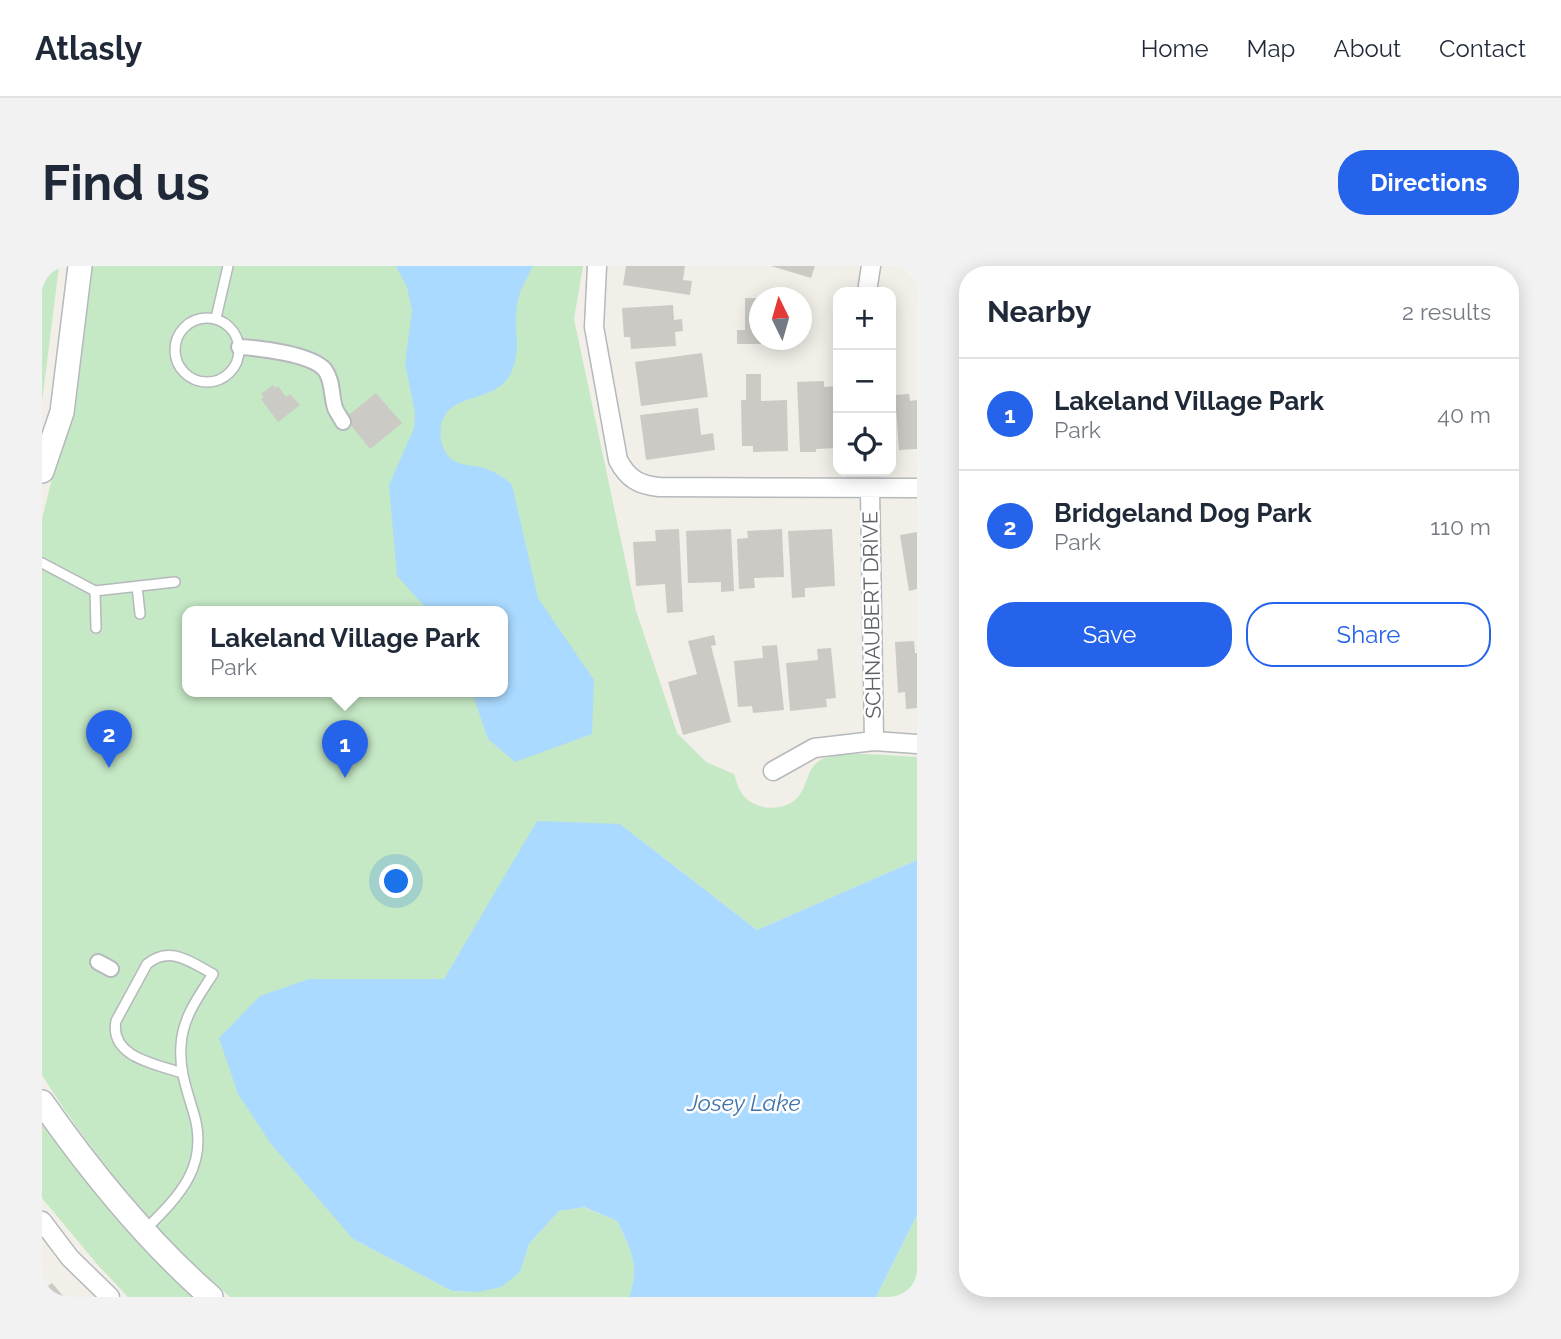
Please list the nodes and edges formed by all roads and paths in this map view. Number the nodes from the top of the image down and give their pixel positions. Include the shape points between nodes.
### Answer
1 (80, 266) edge
2 (228, 266) edge
3 (597, 266) edge
4 (871, 266) edge
5 (868, 287) edge
6 (216, 318) junction
7 (239, 348) junction
8 (343, 422) dead end
9 (42, 471) edge
10 (917, 488) edge
11 (870, 489) junction
12 (42, 563) edge
13 (175, 582) dead end
14 (137, 586) junction
15 (94, 591) junction
16 (140, 614) dead end
17 (96, 628) dead end
18 (874, 741) junction
19 (917, 744) edge
20 (773, 771) dead end
21 (98, 962) dead end
22 (111, 968) dead end
23 (182, 1073) junction
24 (42, 1102) edge
25 (42, 1221) edge
26 (144, 1230) junction
27 (110, 1297) edge
28 (211, 1297) edge

1 - 9 street via 62,412
2 - 6 lane
3 - 11 street via 594,327 618,460 632,479 659,487
4 - 5 street
6 - 7 lane via 234,331
6 - 7 lane via 195,319 179,332 174,352 182,371 200,382 222,379 237,363
7 - 8 street via 283,353 324,369
10 - 11 street
11 - 18 street, SCHNAUBERT DRIVE
12 - 15 lane
13 - 14 lane
14 - 15 lane
14 - 16 lane
15 - 17 lane
18 - 19 street
18 - 20 street via 814,748
21 - 22 street
23 - 23 lane via 184,1026 213,974 172,954 148,964 114,1030 116,1039 134,1056
23 - 26 lane via 195,1118 196,1157 187,1184
24 - 26 street
25 - 27 street via 70,1258
26 - 28 street

